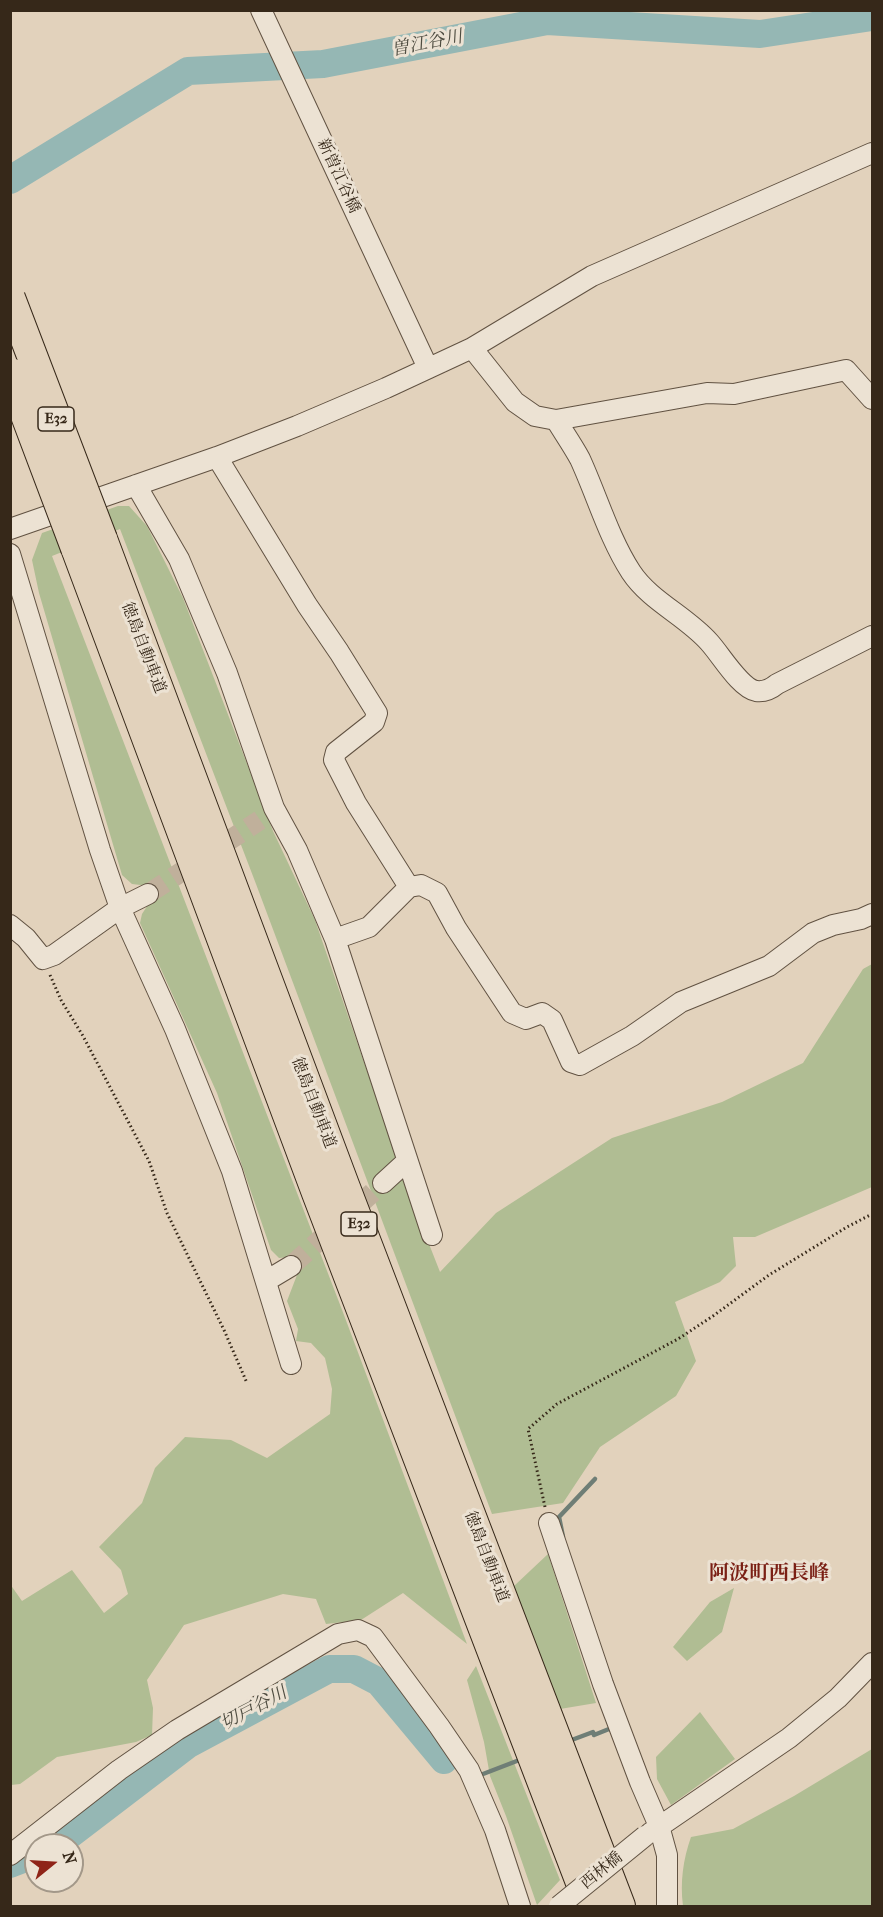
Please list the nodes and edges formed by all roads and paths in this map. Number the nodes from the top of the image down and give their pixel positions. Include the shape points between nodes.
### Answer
1 (261, 10) edge
2 (873, 153) edge
3 (10, 298) edge
4 (472, 348) junction
5 (428, 368) junction
6 (10, 373) edge
7 (873, 399) edge
8 (556, 420) junction
9 (217, 457) junction
10 (136, 485) junction
11 (10, 529) edge
12 (89, 543) junction
13 (10, 554) edge
14 (873, 636) edge
15 (409, 887) junction
16 (148, 894) tunnel mouth
17 (120, 908) junction
18 (873, 914) edge
19 (10, 926) edge
20 (335, 939) junction
21 (43, 959) junction
22 (407, 1161) junction
23 (383, 1183) tunnel mouth
24 (873, 1214) edge
25 (432, 1235) dead end
26 (291, 1266) tunnel mouth
27 (266, 1281) junction
28 (291, 1364) dead end
29 (247, 1383) dead end
30 (549, 1523) joint
31 (873, 1663) edge
32 (652, 1831) junction
33 (10, 1855) edge
34 (520, 1906) edge
35 (559, 1906) edge
36 (590, 1906) edge
37 (620, 1906) edge
38 (667, 1906) edge

1 - 5 street, 新曽江谷橋
2 - 4 street via 591,276
3 - 12 highway, 徳島自動車道 / E32, bridge
4 - 5 street
4 - 8 street via 515,402 535,416
5 - 9 street
6 - 12 highway, 徳島自動車道 / E32, bridge
7 - 8 street via 846,370 734,394 707,393
8 - 14 street via 578,457 632,573 722,655 740,682 755,691 770,689
9 - 10 street
9 - 15 street via 377,713 374,722 336,752 334,760
10 - 11 street
10 - 20 street via 179,559 227,673 267,814 297,850
12 - 36 highway, 徳島自動車道 / E32 via 326,1216
12 - 37 highway, 徳島自動車道 / E32 via 344,1185
13 - 17 street
15 - 18 street via 421,885 437,893 512,1013 526,1019 542,1013 552,1020 571,1062 580,1065 681,1002 769,966 813,933
15 - 20 street via 369,927
16 - 17 street
17 - 21 street
17 - 27 street via 175,1029 232,1171
19 - 21 street
20 - 22 street
21 - 29 path via 148,1161 167,1213
22 - 23 street
22 - 25 street
24 - 30 path via 769,1275 678,1339 557,1404 528,1429
26 - 27 street
27 - 28 street
30 - 32 street via 640,1782
31 - 32 street, 西林橋 via 789,1738
32 - 35 street, 西林橋, bridge
32 - 38 street via 667,1855
33 - 34 street via 177,1730 338,1634 358,1630 373,1637 469,1770 495,1830

